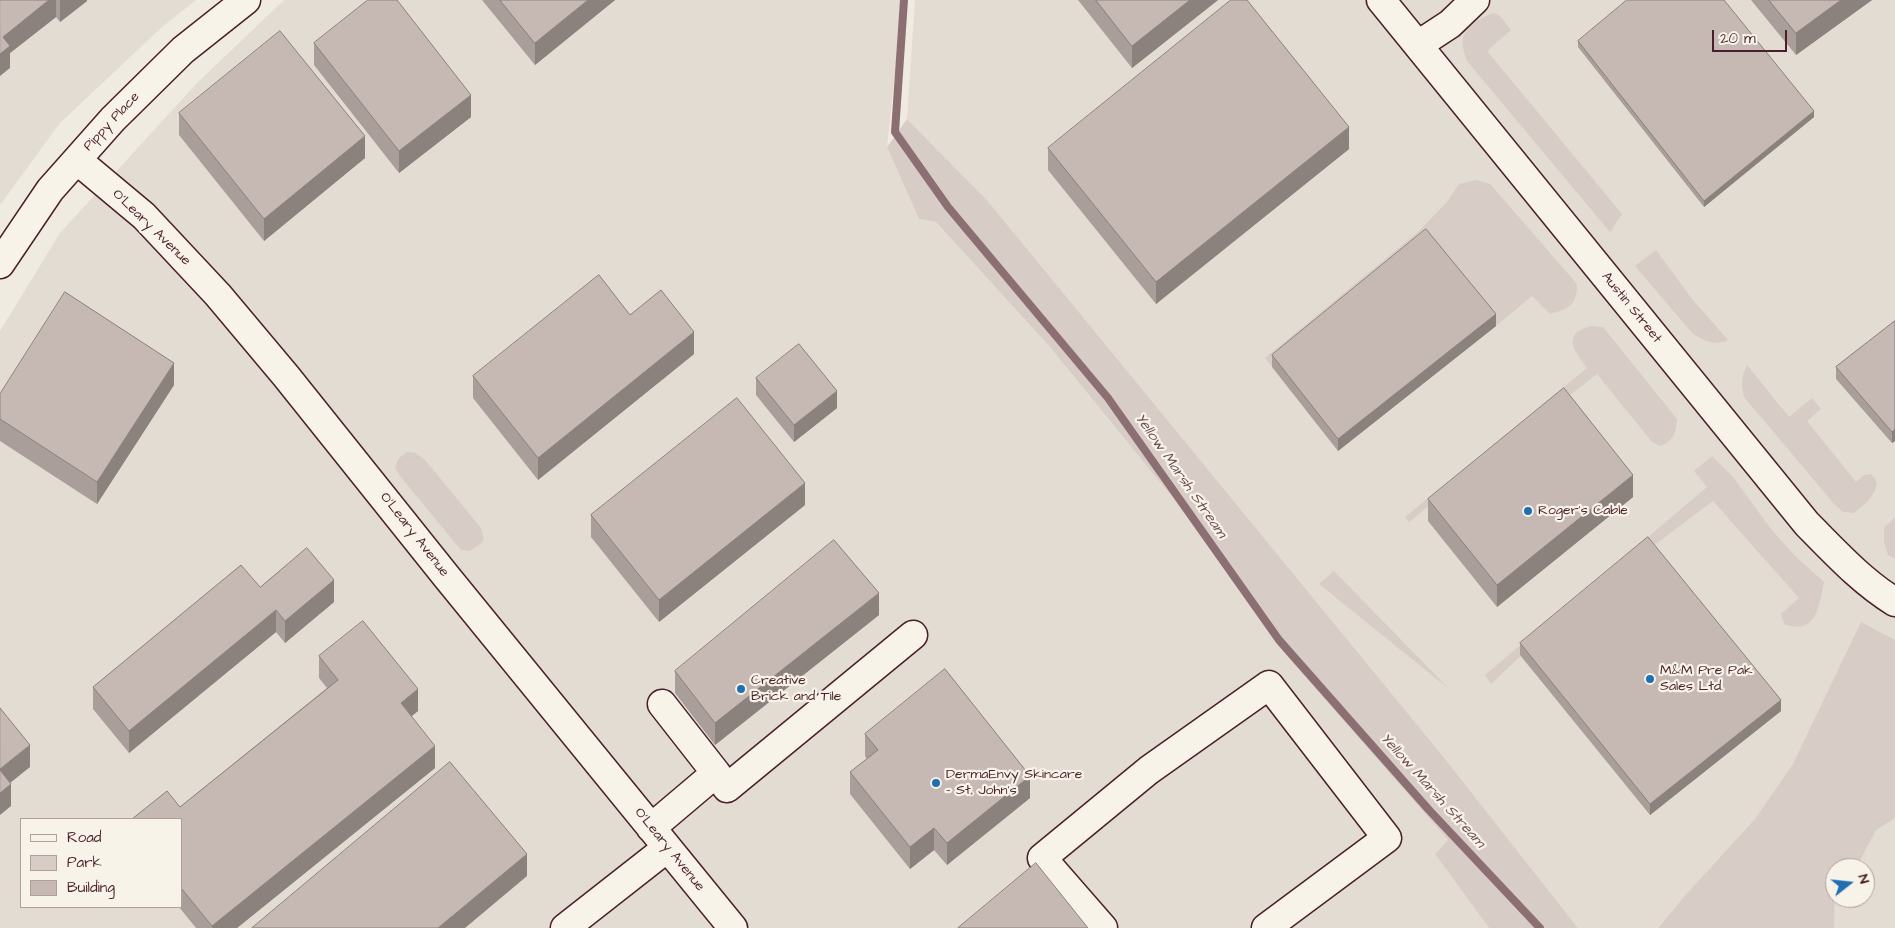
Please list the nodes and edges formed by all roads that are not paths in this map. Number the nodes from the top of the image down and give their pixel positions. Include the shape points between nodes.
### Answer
1 (246, 0) edge
2 (1381, 0) edge
3 (1475, 0) edge
4 (1418, 46) junction
5 (77, 160) junction
6 (0, 264) edge
7 (1895, 602) edge
8 (914, 635) dead end
9 (662, 704) dead end
10 (716, 773) junction
11 (659, 838) junction
12 (1042, 858) junction
13 (1020, 877) edge
14 (565, 928) edge
15 (733, 928) edge
16 (1103, 928) edge
17 (1266, 928) edge

1 - 5 street, Pippy Place via 183,50 113,119
2 - 4 street, Austin Street
3 - 4 street via 1450,24
4 - 7 street, Austin Street via 1807,524 1877,591
5 - 6 street, Pippy Place via 46,195
5 - 11 street, O'Leary Avenue via 144,216 218,295
8 - 10 street via 727,788
9 - 10 street
10 - 11 street
11 - 14 street
11 - 15 street, O'Leary Avenue
12 - 13 street
12 - 16 street
12 - 17 street via 1149,770 1269,684 1387,838

